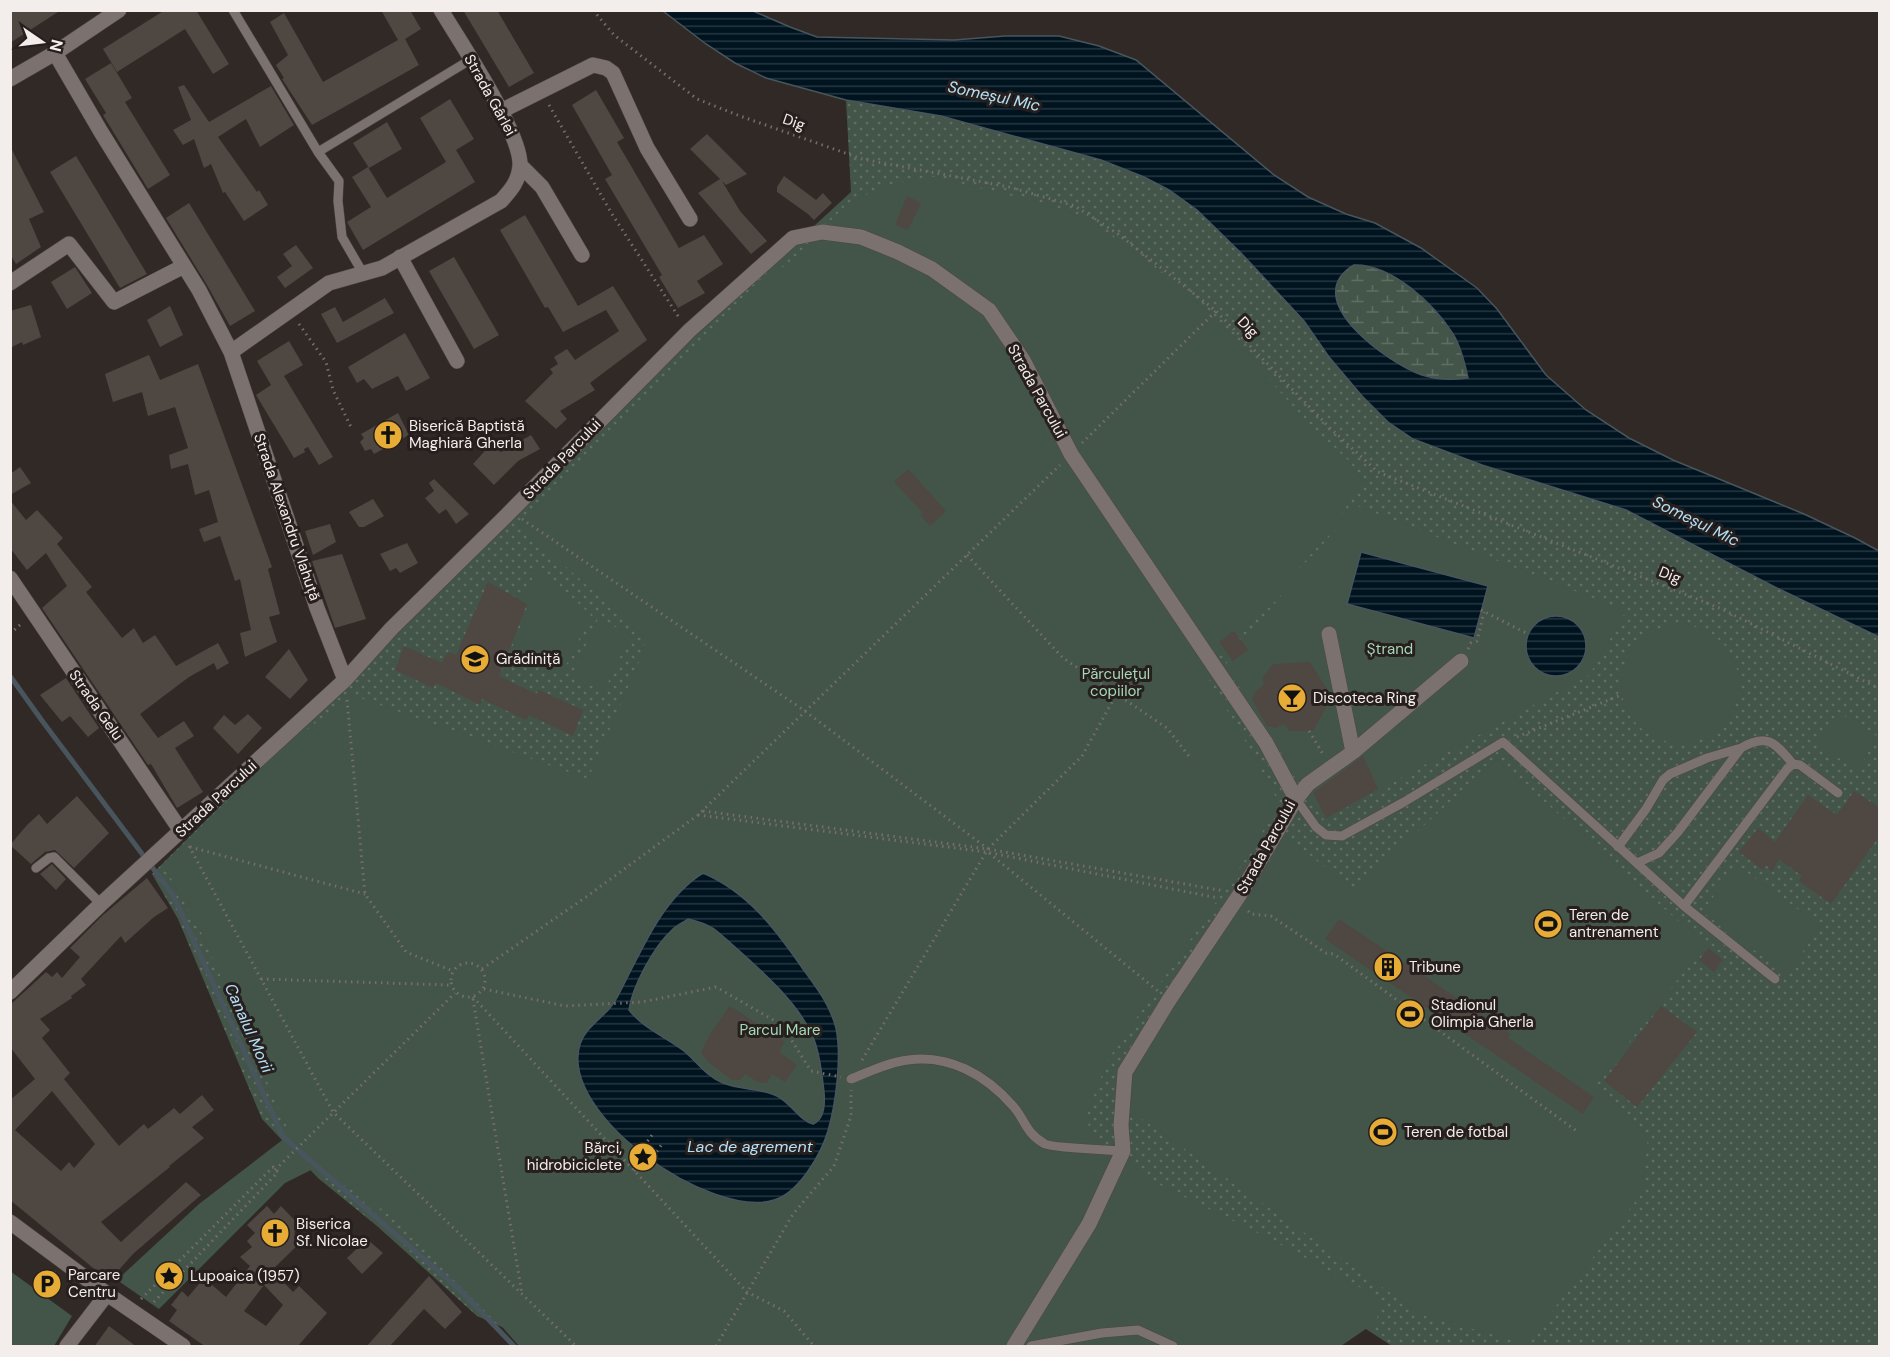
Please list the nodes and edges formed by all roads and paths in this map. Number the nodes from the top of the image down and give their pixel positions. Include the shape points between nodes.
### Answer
1 (119, 10) edge
2 (233, 10) edge
3 (441, 10) edge
4 (592, 10) edge
5 (55, 53) junction
6 (470, 60) junction
7 (10, 79) edge
8 (540, 91) junction
9 (501, 111) junction
10 (318, 152) junction
11 (520, 165) junction
12 (690, 219) dead end
13 (582, 255) dead end
14 (400, 257) junction
15 (184, 266) junction
16 (364, 275) junction
17 (10, 284) edge
18 (291, 310) junction
19 (1216, 311) junction
20 (688, 332) junction
21 (231, 352) junction
22 (457, 361) dead end
23 (351, 427) dead end
24 (1071, 454) junction
25 (512, 510) junction
26 (967, 555) junction
27 (10, 578) edge
28 (1329, 634) dead end
29 (1528, 634) dead end
30 (1461, 661) joint
31 (345, 680) junction
32 (1880, 689) edge
33 (1116, 694) junction
34 (1621, 695) dead end
35 (805, 711) junction
36 (1309, 731) dead end
37 (1503, 742) junction
38 (1741, 748) junction
39 (1353, 752) junction
40 (1191, 759) dead end
41 (1327, 761) dead end
42 (1793, 765) junction
43 (1838, 793) dead end
44 (1296, 799) junction
45 (702, 811) junction
46 (698, 815) junction
47 (181, 831) junction
48 (189, 846) junction
49 (1618, 847) junction
50 (987, 850) junction
51 (1636, 863) junction
52 (36, 868) dead end
53 (365, 894) junction
54 (1238, 898) junction
55 (101, 904) junction
56 (1684, 906) junction
57 (482, 969) junction
58 (453, 971) junction
59 (261, 979) junction
60 (1775, 979) dead end
61 (450, 985) junction
62 (484, 989) junction
63 (10, 992) edge
64 (455, 993) junction
65 (473, 997) junction
66 (1169, 1000) junction
67 (851, 1079) junction
68 (333, 1112) junction
69 (1578, 1132) dead end
70 (652, 1136) dead end
71 (662, 1144) dead end
72 (1123, 1151) junction
73 (642, 1160) junction
74 (275, 1170) junction
75 (634, 1171) junction
76 (10, 1222) edge
77 (747, 1293) junction
78 (107, 1294) junction
79 (522, 1295) junction
80 (135, 1313) junction
81 (67, 1347) edge
82 (183, 1347) edge
83 (576, 1347) edge
84 (716, 1347) edge
85 (814, 1347) edge
86 (1014, 1347) edge
87 (1031, 1347) edge
88 (1173, 1347) edge

1 - 5 street
2 - 10 lane
3 - 6 street, Strada Gârlei
4 - 19 path, Dig via 614,35 697,99 862,159 1009,187 1075,206 1118,234
5 - 7 street
5 - 15 street, Strada Alexandru Vlahuță
6 - 9 street, Strada Gârlei
6 - 10 lane
8 - 9 street
8 - 12 street via 593,65 613,73 646,148
8 - 20 path via 612,214
9 - 11 street, Strada Gârlei via 517,144
10 - 16 lane via 339,181 342,237
11 - 13 street via 542,187
11 - 14 street, Strada Gârlei via 515,186 501,201
14 - 16 street
14 - 22 street
15 - 17 street via 114,302 69,244
15 - 21 street, Strada Alexandru Vlahuță
16 - 18 street via 329,283
18 - 21 street
18 - 23 path via 326,362 333,390
19 - 24 path
19 - 32 path, Dig via 1330,429 1378,472 1722,609
20 - 24 street, Strada Parcului via 793,238 822,232 861,237 932,269 989,310 1023,360
20 - 25 street, Strada Parcului
21 - 31 street, Strada Alexandru Vlahuță
24 - 26 path
24 - 44 street, Strada Parcului via 1266,743
25 - 31 street, Strada Parcului
25 - 35 path
26 - 33 path via 1063,658
26 - 35 path
27 - 47 street, Strada Gelu
28 - 39 street
29 - 30 path via 1482,611 1477,641 1471,643
30 - 39 street
31 - 47 street, Strada Parcului
31 - 53 path
33 - 40 path via 1167,729
33 - 50 path via 1082,756
34 - 37 path
35 - 45 path
35 - 50 path
36 - 41 path
37 - 44 lane via 1342,836 1326,835 1316,827
37 - 49 lane
38 - 42 lane via 1752,741 1771,742
38 - 49 lane via 1670,774
38 - 51 lane via 1659,853
39 - 44 street via 1308,784
42 - 43 lane via 1800,765
42 - 56 lane
44 - 54 street, Strada Parcului
45 - 46 path
45 - 50 path
46 - 50 path
46 - 57 path
47 - 48 path
47 - 55 street, Strada Parcului
48 - 53 path
48 - 59 path
49 - 51 lane
50 - 54 path
50 - 54 path
50 - 66 path
50 - 67 path
51 - 56 lane
52 - 55 lane via 54,857
53 - 58 path via 406,952
54 - 66 street, Strada Parcului
54 - 69 path via 1251,914 1271,916 1326,953 1335,954
55 - 63 street, Strada Parcului
56 - 60 lane
57 - 58 path via 467,962
57 - 62 path via 486,978
58 - 61 path
59 - 61 path
59 - 68 path
61 - 64 path
62 - 65 path
62 - 67 path via 565,1006 642,1002 716,987 782,1025 811,1071
64 - 65 path
64 - 68 path
65 - 75 path
65 - 79 path
66 - 72 street, Strada Parcului via 1125,1072
67 - 72 lane via 906,1060 934,1059 966,1068 993,1085 1015,1108 1025,1128 1046,1144
67 - 77 path via 851,1116 834,1166 793,1214
68 - 74 path
68 - 79 path
70 - 73 path via 637,1156
71 - 73 path via 648,1164
72 - 86 street, Strada Parcului via 1089,1224
73 - 75 path
74 - 80 path via 278,1172
74 - 80 path via 273,1167
75 - 77 path
76 - 78 street
77 - 84 path
77 - 85 path via 784,1311
78 - 80 street
78 - 81 street
79 - 83 path
80 - 82 street
87 - 88 lane via 1138,1330

